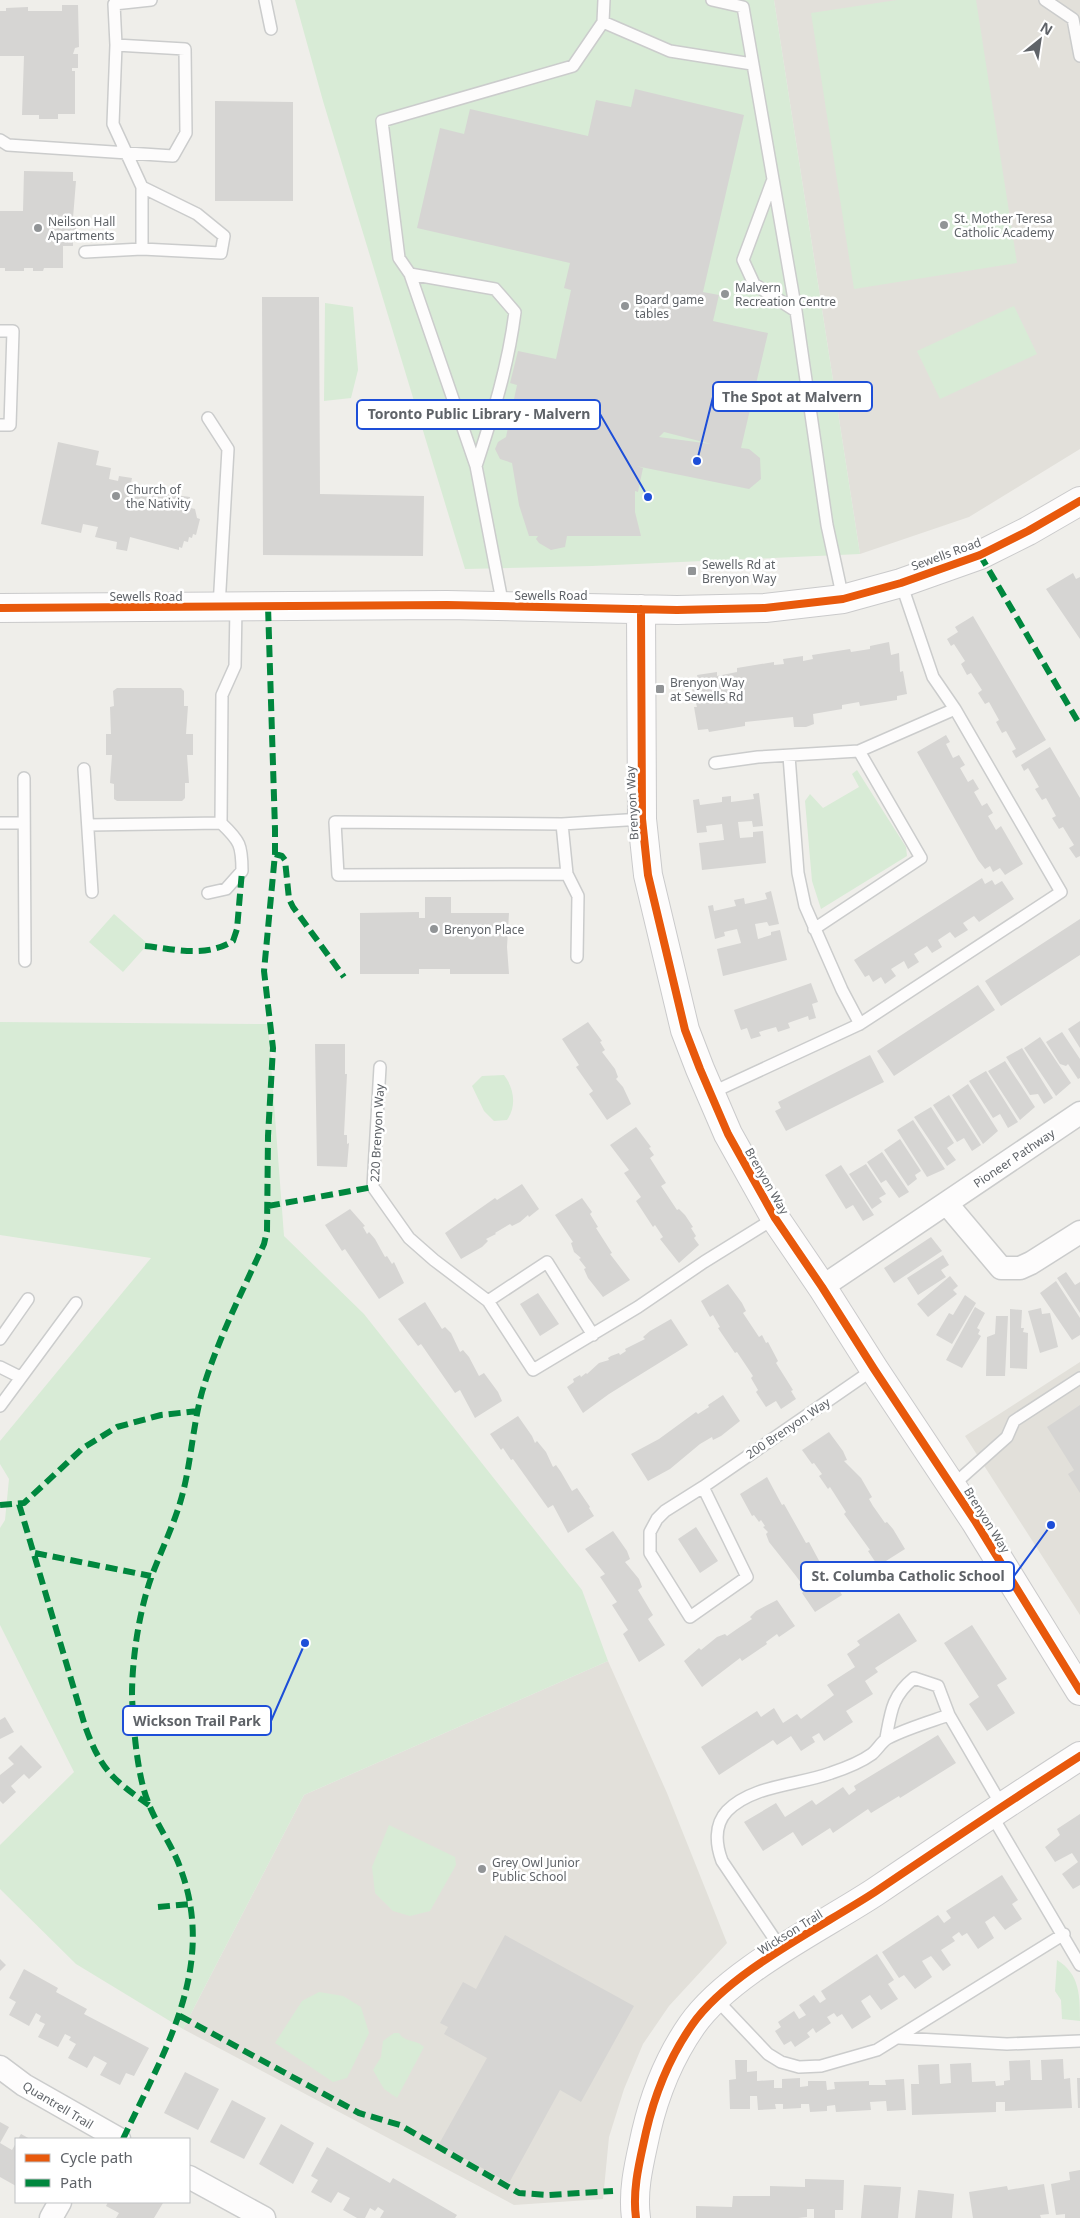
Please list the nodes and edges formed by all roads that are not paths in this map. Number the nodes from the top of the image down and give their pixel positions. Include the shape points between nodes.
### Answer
1 (151, 0) edge
2 (265, 0) edge
3 (604, 0) edge
4 (712, 0) edge
5 (1045, 0) edge
6 (602, 22) junction
7 (271, 29) dead end
8 (116, 45) junction
9 (1080, 56) edge
10 (752, 64) junction
11 (0, 140) edge
12 (127, 153) junction
13 (772, 180) junction
14 (142, 187) junction
15 (142, 250) junction
16 (85, 252) dead end
17 (410, 274) junction
18 (796, 311) junction
19 (0, 331) edge
20 (208, 418) dead end
21 (0, 424) edge
22 (476, 466) junction
23 (1080, 501) edge
24 (901, 583) junction
25 (842, 598) junction
26 (228, 606) junction
27 (503, 606) junction
28 (0, 608) edge
29 (641, 609) junction
30 (955, 709) junction
31 (859, 752) junction
32 (789, 756) junction
33 (715, 763) dead end
34 (84, 769) dead end
35 (24, 778) dead end
36 (642, 819) junction
37 (0, 823) edge
38 (24, 823) junction
39 (221, 823) junction
40 (562, 824) junction
41 (88, 825) junction
42 (567, 874) junction
43 (92, 892) dead end
44 (208, 893) dead end
45 (814, 929) junction
46 (577, 956) dead end
47 (25, 961) dead end
48 (860, 1024) junction
49 (380, 1067) dead end
50 (711, 1093) junction
51 (1080, 1113) edge
52 (947, 1204) junction
53 (775, 1218) junction
54 (1080, 1232) edge
55 (822, 1287) junction
56 (28, 1299) dead end
57 (488, 1301) junction
58 (76, 1303) dead end
59 (593, 1335) junction
60 (0, 1339) edge
61 (0, 1367) edge
62 (874, 1369) junction
63 (20, 1377) junction
64 (1080, 1378) edge
65 (0, 1406) edge
66 (952, 1486) junction
67 (703, 1487) junction
68 (1080, 1691) edge
69 (949, 1715) junction
70 (886, 1738) junction
71 (1080, 1756) edge
72 (997, 1810) junction
73 (1064, 1934) junction
74 (782, 1950) junction
75 (1080, 1965) edge
76 (715, 1998) junction
77 (899, 2038) junction
78 (1080, 2042) edge
79 (0, 2067) edge
80 (96, 2134) edge
81 (114, 2138) edge
82 (190, 2178) edge
83 (59, 2203) edge
84 (51, 2218) edge
85 (264, 2218) edge
86 (636, 2218) edge

1 - 8 lane via 114,4
2 - 7 lane
3 - 6 lane
4 - 10 lane via 742,7
5 - 9 lane via 1073,18
6 - 10 lane via 670,50
6 - 17 lane via 573,66 382,121 399,258
8 - 12 lane via 113,124
8 - 12 lane via 185,48 186,133 173,156
10 - 13 lane
11 - 12 lane via 8,145
12 - 14 lane
13 - 18 lane
13 - 18 lane via 743,260 754,284
14 - 15 lane
14 - 15 lane via 197,214 224,236 221,253
15 - 16 lane
17 - 22 lane
17 - 22 lane via 494,290 514,312 502,386
18 - 25 lane via 827,526
19 - 21 lane via 13,331 10,425
20 - 26 lane via 228,449
22 - 27 lane
23 - 24 street, Sewells Road via 980,555
24 - 25 street, Sewells Road
24 - 30 lane via 934,677
25 - 29 street, Sewells Road via 765,608
26 - 27 street, Sewells Road
26 - 28 street, Sewells Road
26 - 39 lane via 235,666 222,695
27 - 29 street, Sewells Road
29 - 36 street, Brenyon Way
30 - 31 lane
30 - 48 lane via 1061,892
31 - 32 lane
31 - 45 lane via 921,858
32 - 33 lane
32 - 45 lane via 798,873 804,906
34 - 41 lane
35 - 38 lane
36 - 40 lane
36 - 50 street, Brenyon Way via 648,875 685,1030
37 - 38 lane
38 - 47 lane
39 - 41 lane
39 - 44 lane via 238,839 242,871 226,889
40 - 42 lane
40 - 42 lane via 335,822 338,874
41 - 43 lane
42 - 46 lane via 578,896
45 - 48 lane
48 - 50 lane
49 - 57 lane, 220 Brenyon Way via 373,1187 409,1238
50 - 53 street, Brenyon Way via 732,1141
51 - 52 street, Pioneer Pathway
52 - 54 street via 1001,1268 1020,1268 1032,1263
52 - 55 street, Pioneer Pathway
53 - 55 street, Brenyon Way
53 - 59 lane, 220 Brenyon Way
55 - 62 street, Brenyon Way
56 - 60 lane
57 - 59 lane, 220 Brenyon Way via 533,1370
57 - 59 lane via 547,1262
58 - 63 lane
61 - 63 lane
62 - 66 street, Brenyon Way
62 - 67 lane, 200 Brenyon Way
63 - 65 lane
64 - 66 lane via 1014,1421 1006,1437
66 - 68 street, Brenyon Way
67 - 67 lane, 200 Brenyon Way via 660,1514 652,1526 649,1540 650,1553 690,1617 747,1577
69 - 70 lane
69 - 70 lane via 938,1686 914,1678 902,1688 893,1704
69 - 72 lane
70 - 74 lane via 872,1754 830,1774 778,1786 744,1799 723,1817 717,1845 722,1861
71 - 72 street, Wickson Trail
72 - 73 lane
72 - 74 street, Wickson Trail
73 - 75 lane
73 - 77 lane
74 - 76 street, Wickson Trail
76 - 77 lane via 768,2054 799,2067 850,2060
76 - 86 street, Wickson Trail via 693,2024 670,2062 655,2098 639,2158
77 - 78 lane via 1007,2044
79 - 80 street, Quantrell Trail
80 - 81 street, Quantrell Trail
82 - 85 street
83 - 84 street

